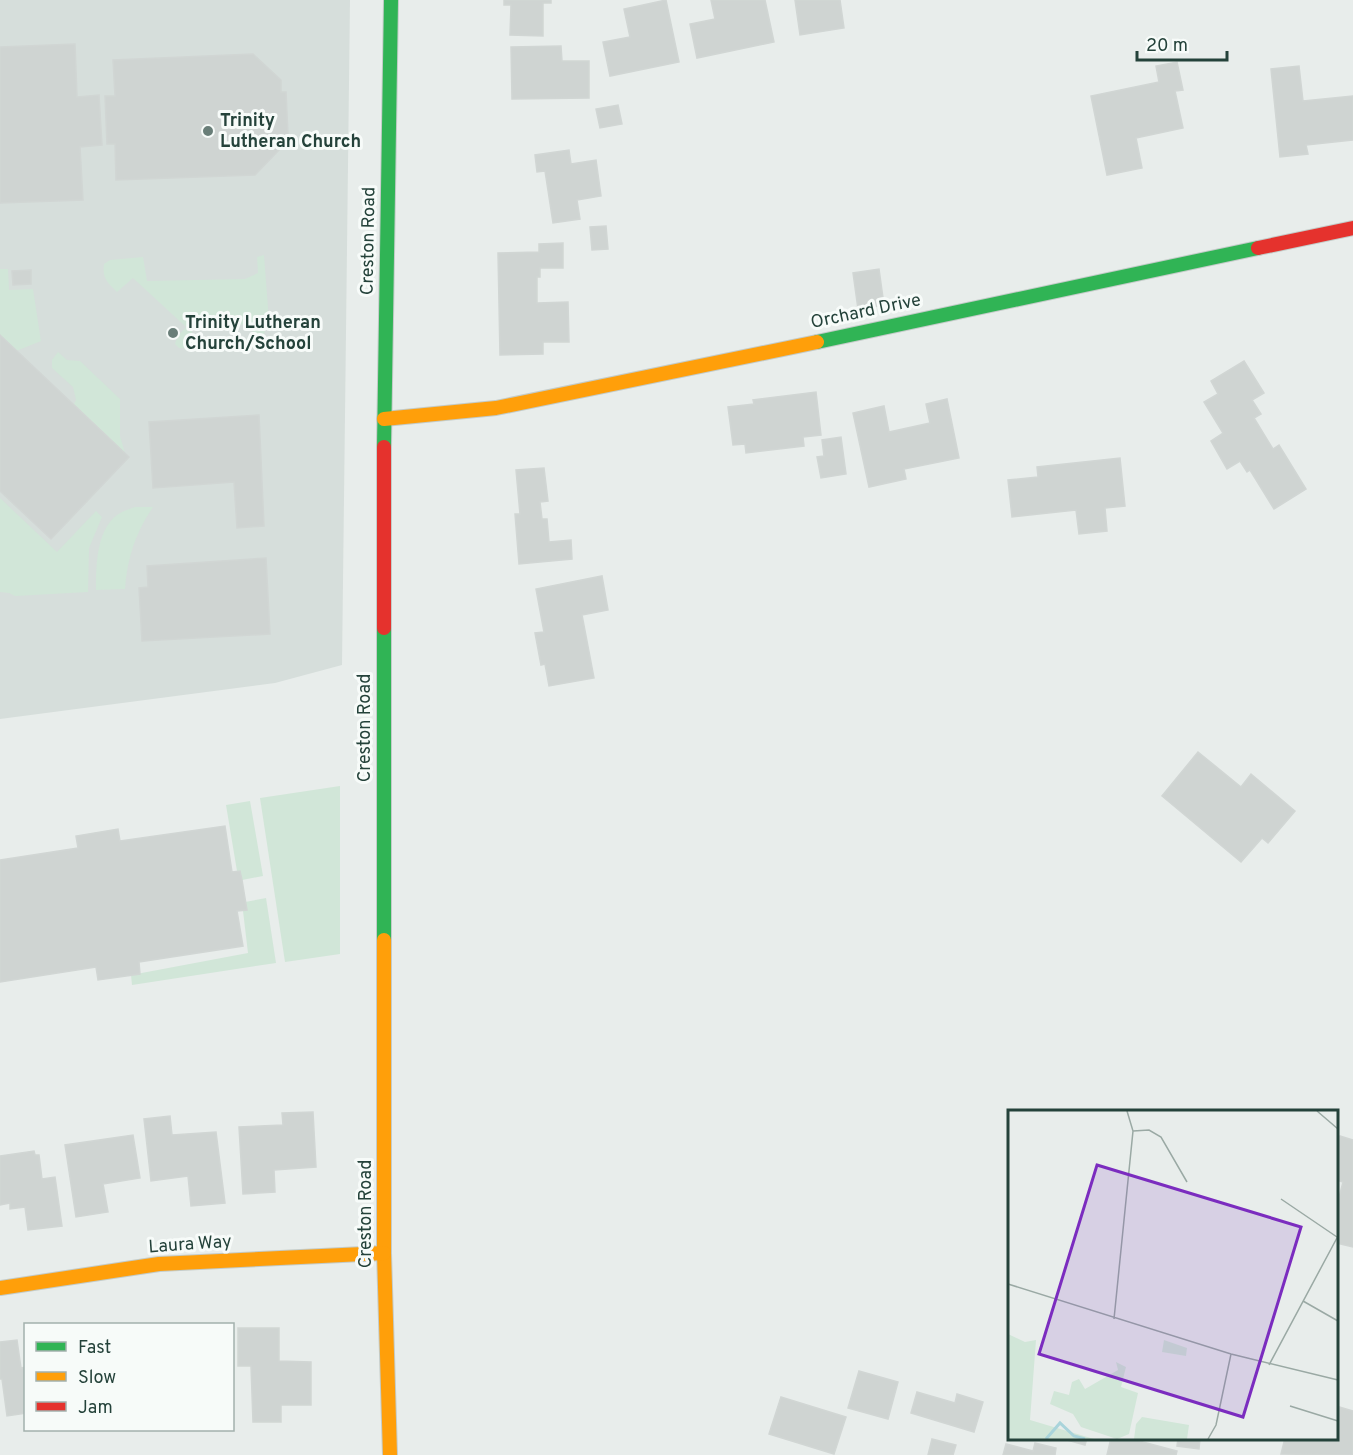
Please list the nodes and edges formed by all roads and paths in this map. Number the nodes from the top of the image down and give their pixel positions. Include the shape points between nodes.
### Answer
1 (391, 0) edge
2 (1353, 228) edge
3 (384, 419) junction
4 (384, 1252) junction
5 (0, 1288) edge
6 (390, 1455) edge

1 - 3 main road, Creston Road
2 - 3 main road, Orchard Drive via 576,393 496,408
3 - 4 main road, Creston Road
4 - 5 main road, Laura Way via 159,1264
4 - 6 main road, Creston Road

